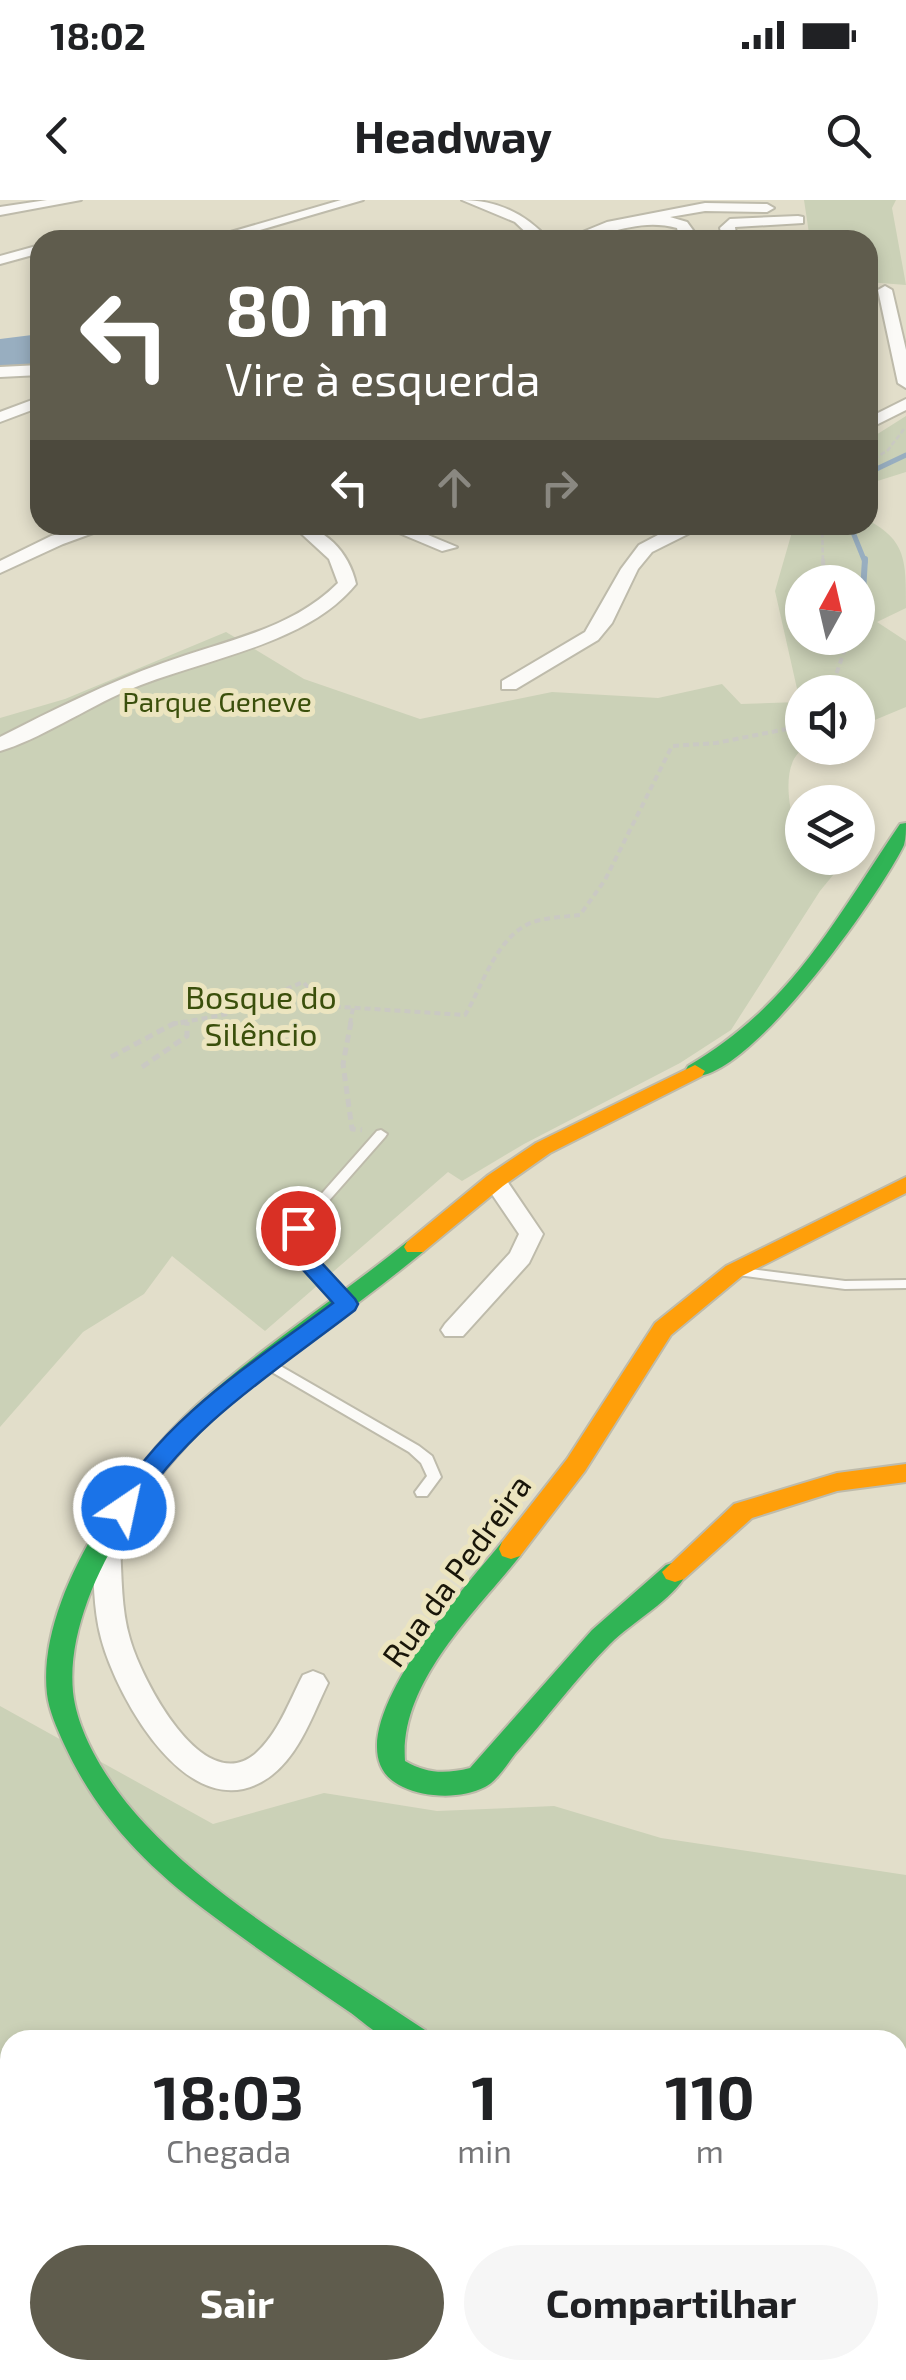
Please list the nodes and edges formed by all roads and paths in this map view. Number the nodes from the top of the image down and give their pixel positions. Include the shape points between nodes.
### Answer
1 (74, 200) edge
2 (356, 200) edge
3 (470, 200) edge
4 (768, 208) dead end
5 (0, 212) edge
6 (650, 217) junction
7 (798, 220) dead end
8 (274, 230) edge
9 (532, 230) edge
10 (598, 230) edge
11 (686, 230) edge
12 (728, 230) edge
13 (30, 252) edge
14 (0, 260) edge
15 (878, 289) edge
16 (906, 291) edge
17 (878, 295) edge
18 (30, 370) edge
19 (0, 372) edge
20 (906, 383) edge
21 (906, 404) edge
22 (30, 406) edge
23 (0, 417) edge
24 (878, 419) edge
25 (906, 427) edge
26 (878, 456) edge
27 (73, 535) edge
28 (313, 535) edge
29 (415, 535) edge
30 (666, 535) edge
31 (822, 535) edge
32 (448, 547) dead end
33 (823, 565) edge
34 (0, 568) edge
35 (509, 686) dead end
36 (785, 729) edge
37 (0, 745) edge
38 (906, 828) edge
39 (354, 1008) junction
40 (187, 1022) junction
41 (110, 1057) dead end
42 (142, 1067) dead end
43 (381, 1134) joint
44 (496, 1181) junction
45 (906, 1184) edge
46 (734, 1270) junction
47 (906, 1284) edge
48 (347, 1304) junction
49 (454, 1330) dead end
50 (268, 1364) junction
51 (906, 1473) edge
52 (422, 1492) dead end
53 (105, 1541) junction
54 (312, 1682) dead end
55 (401, 2030) edge

1 - 5 street
2 - 8 street
3 - 9 street
4 - 6 street via 704,207
6 - 10 street
6 - 11 street
7 - 12 street via 730,223
13 - 14 street
15 - 16 street
17 - 20 street
18 - 19 street
21 - 24 street
22 - 23 street
25 - 26 path
27 - 34 street
28 - 37 street via 344,566 347,584 330,604 294,624 167,668
29 - 32 street
30 - 35 street via 631,563 602,625 579,647
31 - 33 path
36 - 39 path via 672,746 605,880 580,915 529,923 493,958 465,1015
38 - 44 street via 788,1002 757,1035 543,1148
39 - 40 path via 327,1006 303,982 228,1014
39 - 43 path via 343,1064 352,1129
40 - 41 path
40 - 42 path via 186,1036
43 - 48 lane via 298,1228 294,1241
44 - 48 street
44 - 49 street via 531,1234 520,1257
45 - 46 street, Rua da Pedreira
46 - 47 lane via 845,1285
46 - 51 street, Rua da Pedreira via 664,1329 576,1464 423,1664 391,1724 392,1767 446,1785 478,1778 601,1636 742,1512 837,1482
48 - 50 street
50 - 52 lane via 414,1449 434,1477
50 - 53 street via 206,1412 144,1476
53 - 54 street via 115,1642 141,1700 196,1767 224,1777 253,1771 286,1739
53 - 55 street via 62,1636 60,1695 92,1773 142,1841 214,1900

